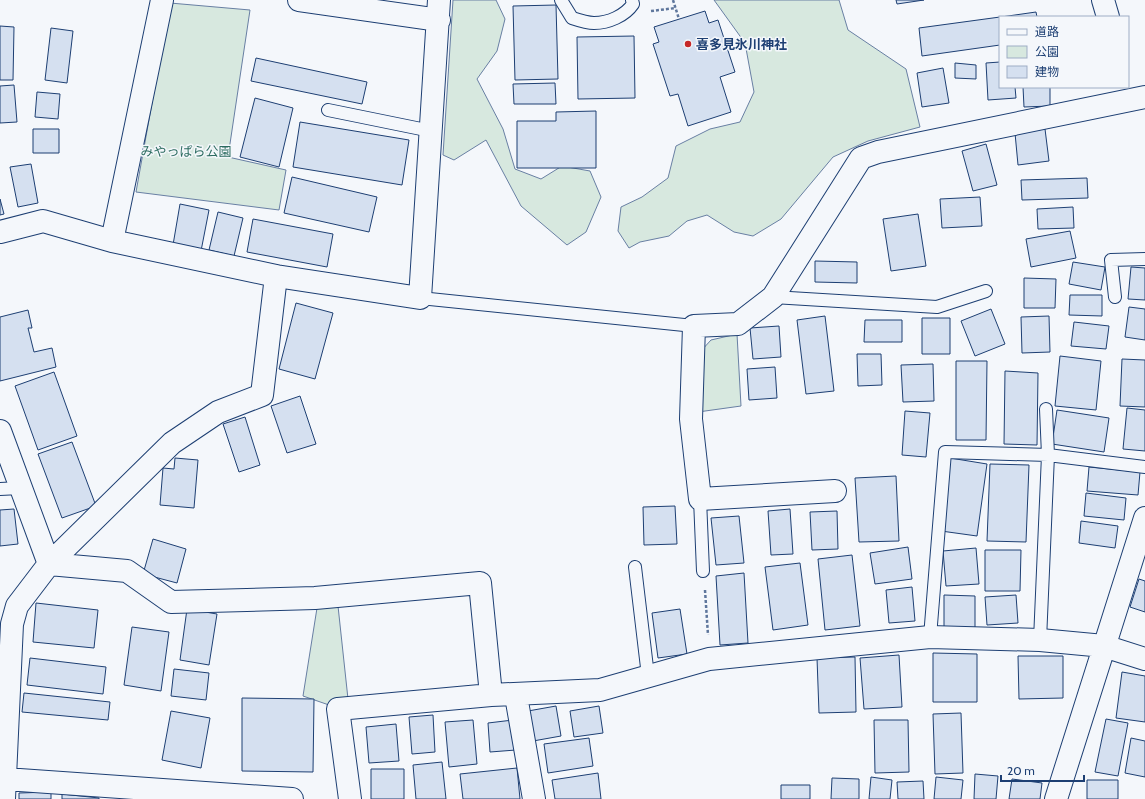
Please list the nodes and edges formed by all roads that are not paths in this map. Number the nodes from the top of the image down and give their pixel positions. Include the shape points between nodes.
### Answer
1 (162, 0) edge
2 (299, 0) edge
3 (561, 0) edge
4 (632, 0) edge
5 (1103, 0) edge
6 (439, 10) edge
7 (1108, 16) edge
8 (1135, 94) edge
9 (328, 110) dead end
10 (431, 131) junction
11 (0, 232) edge
12 (112, 241) junction
13 (1145, 259) edge
14 (276, 276) junction
15 (986, 291) dead end
16 (773, 297) junction
17 (1115, 297) dead end
18 (420, 298) junction
19 (694, 326) junction
20 (1046, 408) dead end
21 (0, 431) edge
22 (1048, 455) junction
23 (1145, 467) edge
24 (10, 488) edge
25 (836, 491) dead end
26 (700, 499) junction
27 (1145, 518) edge
28 (1138, 562) edge
29 (49, 564) junction
30 (635, 567) dead end
31 (703, 572) road end
32 (6, 624) edge
33 (930, 637) junction
34 (1040, 640) junction
35 (1104, 646) junction
36 (1145, 659) edge
37 (648, 676) junction
38 (491, 696) junction
39 (516, 696) junction
40 (4, 774) edge
41 (292, 799) edge
42 (350, 799) edge
43 (534, 799) edge
44 (1056, 799) edge

1 - 12 street
2 - 6 street
3 - 4 lane via 572,18 593,23 612,20 629,11
5 - 7 street
6 - 10 street
8 - 16 street via 861,158
9 - 10 lane
10 - 18 street
11 - 12 street via 43,220
12 - 14 street
13 - 17 lane via 1111,260
14 - 18 street
14 - 29 street via 262,395 218,412 172,443
15 - 16 lane via 937,307
16 - 19 street via 738,324
18 - 19 lane
19 - 26 street via 691,419
20 - 22 lane
21 - 24 street
22 - 23 lane
22 - 33 lane via 945,452
22 - 34 lane
24 - 29 street
25 - 26 street
26 - 31 lane
27 - 28 street
28 - 35 street
29 - 32 street
29 - 38 street via 127,571 171,602 315,598 480,583
30 - 37 lane
32 - 40 street
33 - 34 street
33 - 37 street via 710,659
34 - 35 street
35 - 36 street
35 - 44 street
37 - 39 street via 600,690
38 - 39 street
38 - 42 street via 338,710
39 - 43 street
40 - 41 street

